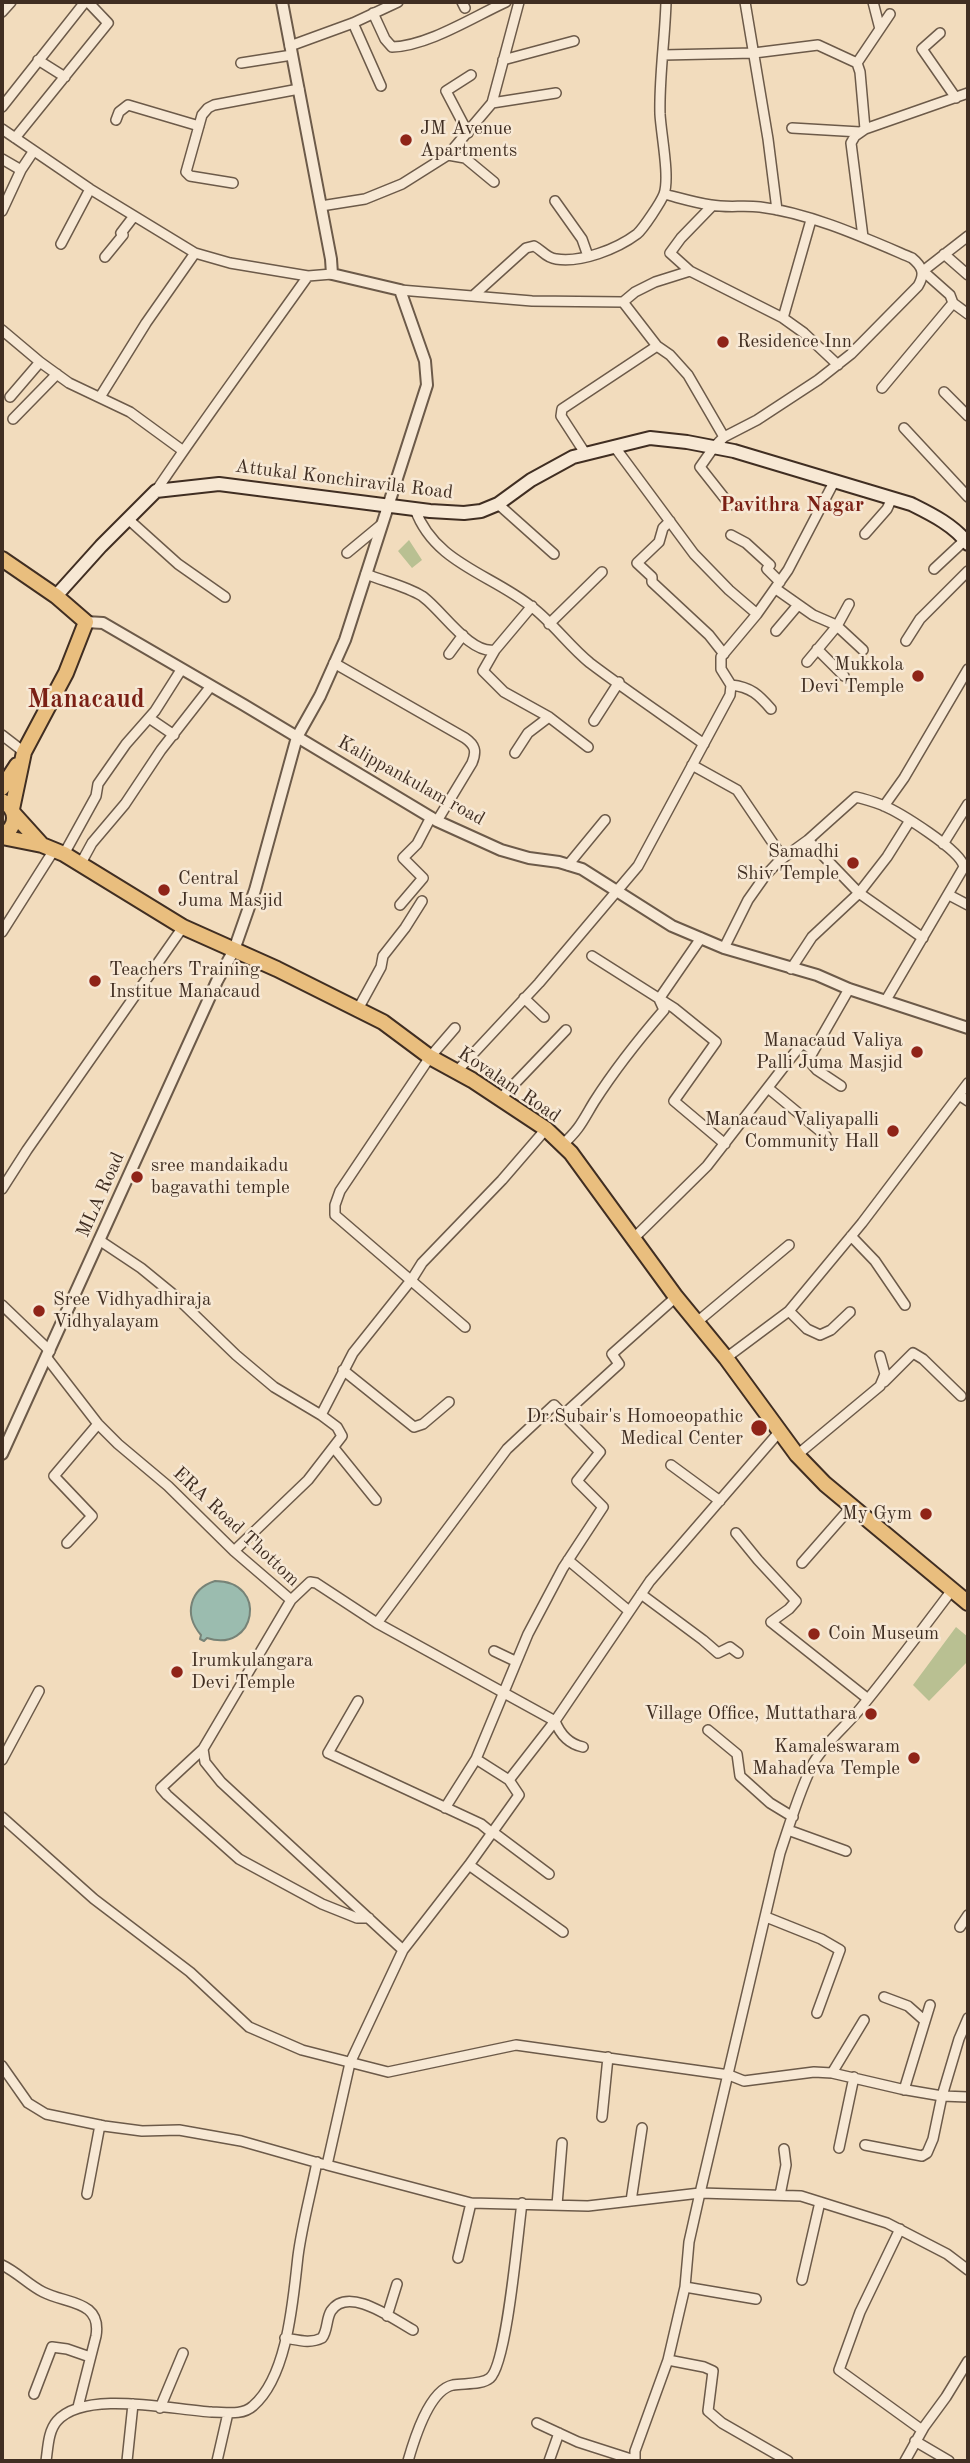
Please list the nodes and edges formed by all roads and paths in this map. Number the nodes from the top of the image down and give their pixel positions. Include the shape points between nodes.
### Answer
1 (11, 2) edge
2 (87, 2) edge
3 (282, 2) edge
4 (398, 2) edge
5 (506, 2) edge
6 (519, 2) edge
7 (666, 2) edge
8 (744, 2) edge
9 (873, 2) edge
10 (2, 12) edge
11 (373, 13) junction
12 (890, 14) dead end
13 (353, 23) junction
14 (880, 29) junction
15 (940, 33) dead end
16 (574, 41) dead end
17 (291, 51) junction
18 (754, 53) junction
19 (663, 55) junction
20 (38, 60) junction
21 (503, 60) junction
22 (241, 63) dead end
23 (857, 63) junction
24 (471, 75) dead end
25 (65, 77) junction
26 (381, 86) dead end
27 (299, 89) junction
28 (556, 93) dead end
29 (968, 93) edge
30 (956, 98) junction
31 (492, 103) junction
32 (2, 107) edge
33 (116, 120) dead end
34 (199, 126) junction
35 (792, 128) dead end
36 (2, 129) edge
37 (863, 130) junction
38 (468, 133) junction
39 (15, 138) junction
40 (33, 152) junction
41 (448, 155) junction
42 (2, 159) edge
43 (21, 170) junction
44 (495, 182) dead end
45 (233, 183) dead end
46 (90, 189) junction
47 (664, 194) junction
48 (555, 201) dead end
49 (712, 205) junction
50 (321, 206) junction
51 (777, 210) junction
52 (2, 211) edge
53 (134, 216) junction
54 (811, 220) junction
55 (968, 236) edge
56 (863, 237) junction
57 (61, 244) dead end
58 (195, 253) junction
59 (944, 254) junction
60 (588, 256) junction
61 (104, 257) dead end
62 (690, 271) junction
63 (923, 271) junction
64 (332, 274) junction
65 (968, 275) edge
66 (307, 276) junction
67 (400, 290) junction
68 (474, 295) junction
69 (623, 302) junction
70 (953, 303) junction
71 (968, 314) edge
72 (783, 318) junction
73 (2, 330) edge
74 (657, 346) junction
75 (40, 362) junction
76 (838, 365) junction
77 (57, 374) junction
78 (882, 388) dead end
79 (944, 392) dead end
80 (10, 397) dead end
81 (100, 397) junction
82 (968, 416) edge
83 (13, 419) dead end
84 (904, 428) dead end
85 (724, 437) junction
86 (614, 446) junction
87 (714, 447) junction
88 (183, 450) junction
89 (585, 453) junction
90 (834, 482) junction
91 (156, 491) junction
92 (968, 497) edge
93 (892, 499) junction
94 (498, 504) junction
95 (730, 505) dead end
96 (389, 506) junction
97 (415, 509) junction
98 (128, 519) junction
99 (670, 521) junction
100 (382, 524) junction
101 (865, 534) dead end
102 (731, 535) dead end
103 (966, 538) edge
104 (347, 553) dead end
105 (554, 554) dead end
106 (2, 559) edge
107 (934, 569) dead end
108 (968, 571) edge
109 (602, 572) dead end
110 (366, 574) junction
111 (778, 585) junction
112 (56, 597) junction
113 (225, 597) dead end
114 (798, 604) junction
115 (849, 604) dead end
116 (532, 606) junction
117 (757, 614) junction
118 (86, 622) junction
119 (549, 624) junction
120 (837, 626) junction
121 (776, 631) dead end
122 (463, 635) junction
123 (906, 641) dead end
124 (817, 649) junction
125 (495, 650) junction
126 (863, 650) dead end
127 (724, 653) junction
128 (449, 654) dead end
129 (807, 662) dead end
130 (334, 663) junction
131 (968, 669) edge
132 (181, 670) junction
133 (844, 676) dead end
134 (618, 682) junction
135 (731, 685) junction
136 (211, 686) junction
137 (771, 709) dead end
138 (549, 717) junction
139 (149, 718) junction
140 (594, 721) dead end
141 (2, 735) edge
142 (174, 735) junction
143 (297, 737) junction
144 (704, 744) junction
145 (589, 747) dead end
146 (24, 752) junction
147 (515, 753) dead end
148 (692, 765) junction
149 (2, 788) edge
150 (968, 804) edge
151 (884, 806) junction
152 (9, 808) edge
153 (434, 819) junction
154 (605, 820) dead end
155 (909, 822) junction
156 (2, 836) edge
157 (808, 840) junction
158 (943, 844) junction
159 (53, 850) junction
160 (783, 858) junction
161 (80, 865) junction
162 (568, 865) junction
163 (965, 874) edge
164 (617, 892) junction
165 (859, 893) junction
166 (949, 895) junction
167 (422, 901) dead end
168 (400, 905) dead end
169 (968, 905) edge
170 (183, 928) junction
171 (2, 932) edge
172 (701, 938) junction
173 (923, 938) junction
174 (724, 948) junction
175 (234, 950) junction
176 (592, 956) dead end
177 (791, 969) junction
178 (849, 989) junction
179 (524, 998) junction
180 (659, 999) junction
181 (886, 1000) junction
182 (358, 1009) junction
183 (544, 1017) dead end
184 (455, 1028) dead end
185 (968, 1028) edge
186 (566, 1030) dead end
187 (813, 1050) junction
188 (430, 1057) junction
189 (457, 1071) junction
190 (968, 1083) edge
191 (841, 1086) dead end
192 (768, 1088) junction
193 (959, 1095) junction
194 (500, 1099) junction
195 (968, 1101) edge
196 (546, 1129) junction
197 (826, 1136) dead end
198 (725, 1144) junction
199 (562, 1145) junction
200 (2, 1189) edge
201 (851, 1236) junction
202 (634, 1238) junction
203 (99, 1240) junction
204 (789, 1245) dead end
205 (412, 1279) junction
206 (676, 1297) junction
207 (2, 1305) edge
208 (905, 1305) dead end
209 (789, 1311) junction
210 (850, 1312) dead end
211 (697, 1322) junction
212 (465, 1327) dead end
213 (48, 1355) junction
214 (880, 1356) dead end
215 (726, 1358) junction
216 (343, 1370) junction
217 (884, 1382) junction
218 (961, 1396) dead end
219 (449, 1402) dead end
220 (321, 1415) junction
221 (563, 1415) junction
222 (98, 1424) junction
223 (780, 1431) junction
224 (334, 1448) junction
225 (2, 1454) edge
226 (797, 1455) junction
227 (671, 1465) dead end
228 (376, 1500) dead end
229 (720, 1502) junction
230 (852, 1506) junction
231 (736, 1533) dead end
232 (67, 1543) dead end
233 (233, 1550) junction
234 (568, 1560) junction
235 (802, 1563) dead end
236 (952, 1590) junction
237 (641, 1594) junction
238 (291, 1600) junction
239 (968, 1603) edge
240 (629, 1611) junction
241 (377, 1623) junction
242 (494, 1651) dead end
243 (738, 1653) dead end
244 (515, 1661) junction
245 (39, 1690) dead end
246 (504, 1693) junction
247 (868, 1699) junction
248 (358, 1701) dead end
249 (555, 1721) junction
250 (708, 1730) dead end
251 (583, 1747) dead end
252 (203, 1749) junction
253 (2, 1759) edge
254 (476, 1759) junction
255 (509, 1780) junction
256 (445, 1808) junction
257 (2, 1817) edge
258 (793, 1817) junction
259 (788, 1830) junction
260 (492, 1832) junction
261 (846, 1851) dead end
262 (469, 1865) junction
263 (549, 1874) dead end
264 (968, 1915) edge
265 (765, 1917) junction
266 (369, 1918) junction
267 (960, 1927) dead end
268 (563, 1932) dead end
269 (403, 1950) junction
270 (884, 1997) dead end
271 (930, 2005) dead end
272 (817, 2013) dead end
273 (968, 2018) edge
274 (864, 2020) dead end
275 (925, 2021) junction
276 (608, 2057) junction
277 (350, 2063) junction
278 (2, 2066) edge
279 (832, 2073) junction
280 (729, 2076) junction
281 (854, 2077) junction
282 (904, 2090) junction
283 (942, 2096) junction
284 (968, 2097) edge
285 (602, 2117) dead end
286 (100, 2125) junction
287 (642, 2128) dead end
288 (562, 2143) dead end
289 (865, 2145) dead end
290 (839, 2148) dead end
291 (785, 2149) dead end
292 (322, 2164) junction
293 (700, 2193) junction
294 (87, 2194) dead end
295 (780, 2195) junction
296 (631, 2201) junction
297 (820, 2202) junction
298 (471, 2203) junction
299 (522, 2203) junction
300 (557, 2205) junction
301 (900, 2229) junction
302 (458, 2258) dead end
303 (4, 2266) edge
304 (968, 2270) edge
305 (2, 2277) edge
306 (802, 2280) dead end
307 (397, 2284) dead end
308 (685, 2287) junction
309 (756, 2299) dead end
310 (387, 2316) junction
311 (412, 2329) dead end
312 (285, 2338) junction
313 (183, 2353) dead end
314 (90, 2357) junction
315 (668, 2360) junction
316 (968, 2361) edge
317 (34, 2394) dead end
318 (133, 2404) junction
319 (78, 2407) junction
320 (160, 2408) junction
321 (228, 2413) junction
322 (537, 2423) dead end
323 (922, 2430) junction
324 (559, 2433) junction
325 (915, 2441) junction
326 (634, 2460) edge
327 (46, 2461) edge
328 (127, 2461) edge
329 (218, 2461) edge
330 (408, 2461) edge
331 (550, 2461) edge
332 (788, 2461) edge
333 (905, 2461) edge
334 (949, 2461) edge

1 - 10 street
2 - 20 street
2 - 25 street via 108,23
3 - 17 street
4 - 11 street
5 - 11 street via 404,47 392,47
6 - 21 street
7 - 19 street
8 - 18 street
9 - 14 street
11 - 13 street
12 - 14 street
13 - 17 street
13 - 26 street
14 - 23 street
15 - 30 street via 922,49
16 - 21 street
17 - 22 street
17 - 27 street
18 - 19 street
18 - 23 street via 818,45
18 - 51 street
19 - 47 street
20 - 25 street
20 - 32 street
21 - 31 street
23 - 37 street
24 - 38 street via 446,91
25 - 39 street
27 - 34 street via 214,105 202,115
27 - 50 street
28 - 31 street
29 - 30 street
30 - 37 street
31 - 38 street
33 - 34 street via 128,106
34 - 45 street via 186,172
35 - 37 street
36 - 39 street
37 - 56 street via 851,143
38 - 41 street
39 - 40 street
40 - 43 street
40 - 46 street
41 - 44 street via 465,158
41 - 50 street via 402,184 365,199
42 - 43 street
43 - 52 street
46 - 53 street
46 - 57 street
47 - 49 street
47 - 60 street via 638,233
48 - 60 street via 582,239
49 - 51 street
49 - 62 street via 670,253
50 - 64 street
51 - 54 street
53 - 58 street
53 - 61 street
54 - 56 street
54 - 72 street
55 - 59 street
56 - 63 street via 912,258
58 - 66 street
58 - 81 street
59 - 63 street
59 - 65 street
60 - 68 street via 557,260 534,246 526,248
62 - 69 street via 655,282
62 - 72 street
63 - 70 street
63 - 76 street via 918,286
64 - 66 street
64 - 67 street
66 - 88 street
67 - 68 street
67 - 96 street, MLA Road via 425,361 427,385
68 - 69 street
69 - 74 street
70 - 71 street
70 - 78 street
72 - 76 street
73 - 75 street
74 - 85 street via 688,374
74 - 89 street via 562,409 561,416
75 - 77 street
75 - 80 street
76 - 85 street
77 - 81 street
77 - 83 street
79 - 82 street
81 - 88 street via 130,412
84 - 92 street
85 - 87 street
86 - 87 main road, Attukal Konchiravila Road via 650,438
86 - 89 main road, Attukal Konchiravila Road
86 - 99 street
87 - 90 main road, Attukal Konchiravila Road
87 - 95 street via 701,467
88 - 91 street
89 - 94 main road, Attukal Konchiravila Road via 549,469
90 - 93 main road, Attukal Konchiravila Road
90 - 111 street
91 - 96 main road, Attukal Konchiravila Road via 219,484
91 - 98 main road
93 - 101 street
93 - 103 main road, Attukal Konchiravila Road via 911,504
94 - 97 main road, Attukal Konchiravila Road via 464,513
94 - 105 street
96 - 97 main road, Attukal Konchiravila Road
96 - 100 street, MLA Road
97 - 116 street via 421,526 453,559
98 - 112 main road
98 - 113 street via 178,564
99 - 117 street via 694,554
99 - 127 street via 659,542 637,563
100 - 104 street
100 - 110 street, MLA Road
102 - 111 street via 770,565 767,569
103 - 107 street
106 - 112 main road
108 - 123 street via 920,619
109 - 119 street
110 - 122 street via 422,596
110 - 130 street, MLA Road
111 - 114 street
111 - 117 street
112 - 118 main road
114 - 120 street
114 - 121 street
115 - 120 street
116 - 119 street
116 - 125 street
117 - 127 street
118 - 132 street, Kalippankulam road via 103,623
118 - 146 main road via 66,673
119 - 134 street
120 - 124 street
120 - 126 street
122 - 125 street via 485,650
122 - 128 street
124 - 129 street
124 - 133 street
125 - 138 street via 483,671 504,692
127 - 135 street via 721,669
130 - 143 street, MLA Road
130 - 153 street via 475,747 472,763
131 - 151 street
132 - 136 street, Kalippankulam road
132 - 139 street
134 - 140 street
134 - 144 street
135 - 137 street via 745,686
135 - 144 street
136 - 142 street
136 - 143 street, Kalippankulam road
138 - 145 street
138 - 147 street via 528,733
139 - 142 street
139 - 159 street
141 - 146 street
142 - 161 street
143 - 153 street, Kalippankulam road
143 - 175 street, MLA Road
144 - 148 street
146 - 149 main road
146 - 152 main road
148 - 160 street via 737,790
148 - 164 street via 638,866
150 - 158 street
151 - 155 street
151 - 157 street via 856,797
152 - 156 main road via 11,829
152 - 159 main road, Kovalam Road
153 - 162 street, Kalippankulam road via 501,850
153 - 168 street via 403,858 423,878
154 - 162 street
155 - 158 street
155 - 165 street
156 - 159 main road
157 - 160 street
157 - 165 street
158 - 163 street via 963,861
159 - 161 main road, Kovalam Road
159 - 171 street
160 - 174 street via 748,900
161 - 170 main road, Kovalam Road
162 - 164 street, Kalippankulam road
163 - 166 street
164 - 172 street, Kalippankulam road via 671,926
164 - 179 street
165 - 173 street
165 - 177 street via 812,936
166 - 169 street
166 - 173 street
167 - 182 street via 383,956
170 - 175 main road, Kovalam Road
170 - 200 street
172 - 174 street, Kalippankulam road
172 - 180 street
173 - 181 street
174 - 177 street, Kalippankulam road
175 - 182 main road, Kovalam Road
175 - 203 street, MLA Road
176 - 180 street
177 - 178 street, Kalippankulam road
178 - 181 street, Kalippankulam road
178 - 187 street
179 - 183 street
179 - 189 street
180 - 198 street via 716,1042 674,1101
180 - 199 street via 664,1010
181 - 185 street, Kalippankulam road
182 - 188 main road, Kovalam Road
184 - 188 street
186 - 194 street
187 - 191 street via 810,1062
187 - 192 street via 800,1046
188 - 189 main road, Kovalam Road
188 - 205 street via 335,1205 335,1215
189 - 194 main road, Kovalam Road
190 - 193 street
192 - 197 street
192 - 198 street
193 - 195 street
193 - 201 street
194 - 196 main road, Kovalam Road
196 - 199 main road, Kovalam Road
196 - 205 street
198 - 202 street
199 - 202 main road, Kovalam Road
201 - 208 street
201 - 209 street
202 - 206 main road, Kovalam Road
203 - 213 street, MLA Road
203 - 220 street via 174,1295 274,1387
204 - 211 street
205 - 212 street
205 - 216 street
206 - 211 main road, Kovalam Road
206 - 221 street via 612,1354 619,1364
207 - 213 street, ERA Road Thottom
209 - 210 street via 820,1335
209 - 215 street
211 - 215 main road, Kovalam Road
213 - 222 street, ERA Road Thottom
213 - 225 street, MLA Road
214 - 217 street
215 - 223 main road, Kovalam Road
216 - 219 street via 414,1427
216 - 220 street
217 - 218 street via 913,1353
217 - 226 street
220 - 224 street via 342,1436
221 - 234 street via 600,1452 577,1481 603,1507
221 - 241 street via 554,1405 507,1449
222 - 232 street via 54,1476 92,1516
222 - 233 street, ERA Road Thottom
223 - 226 main road, Kovalam Road
223 - 229 street
224 - 228 street
224 - 233 street
226 - 230 main road, Kovalam Road
227 - 229 street
229 - 237 street
230 - 235 street
230 - 236 main road, Kovalam Road
231 - 247 street via 796,1601 771,1622
233 - 238 street, ERA Road Thottom
234 - 240 street
234 - 244 street
236 - 239 main road, Kovalam Road
236 - 247 street
237 - 240 street
237 - 243 street via 718,1653 730,1647
238 - 241 street via 310,1582 316,1583
238 - 252 street, ERA Road Thottom
240 - 249 street
241 - 246 street
242 - 244 street
244 - 246 street
245 - 253 street
246 - 249 street
246 - 254 street
247 - 258 street via 813,1764
248 - 256 street via 328,1754
249 - 251 street via 559,1732
249 - 255 street
250 - 258 street via 737,1754 740,1776
252 - 266 street via 205,1762 221,1782
252 - 266 street, ERA Road Thottom via 161,1788 167,1796 239,1859 322,1904
254 - 255 street
254 - 256 street
255 - 260 street via 519,1796
256 - 260 street
257 - 277 street via 94,1899 190,1972 249,2027 302,2050
258 - 259 street
259 - 261 street
259 - 265 street
260 - 262 street
260 - 263 street
262 - 268 street
262 - 269 street
264 - 267 street
265 - 272 street via 840,1950
265 - 280 street
266 - 269 street
269 - 277 street
270 - 275 street via 908,2006
271 - 275 street
273 - 283 street
274 - 279 street
275 - 282 street
276 - 277 street via 516,2045 388,2077
276 - 280 street
276 - 285 street
277 - 292 street
278 - 286 street via 22,2097 38,2110
279 - 280 street via 744,2081
279 - 281 street
280 - 293 street
281 - 282 street
281 - 290 street
282 - 283 street
283 - 284 street
283 - 289 street via 927,2153 922,2156
286 - 292 street via 179,2130 241,2141
286 - 294 street
287 - 296 street
288 - 300 street
291 - 295 street
292 - 298 street
292 - 312 street via 298,2255
293 - 295 street
293 - 296 street
293 - 308 street
295 - 297 street
296 - 300 street
297 - 301 street
297 - 306 street
298 - 299 street
298 - 302 street
299 - 300 street
299 - 330 street via 496,2370 482,2381 449,2386 428,2409
301 - 304 street
301 - 323 street via 860,2312 839,2370
303 - 305 street
303 - 314 street via 46,2294 82,2305 96,2318
307 - 310 street
308 - 309 street
308 - 315 street
310 - 311 street
310 - 312 street via 349,2300 331,2311 322,2338 305,2342
312 - 321 street via 270,2383 254,2405
313 - 320 street
314 - 317 street via 52,2347
314 - 319 street
315 - 326 street
315 - 332 street via 713,2371 708,2411
316 - 323 street
318 - 319 street
318 - 320 street
318 - 328 street
319 - 327 street via 55,2423
320 - 321 street
321 - 329 street
322 - 324 street
323 - 325 street
324 - 326 street
324 - 331 street
325 - 333 street
325 - 334 street

